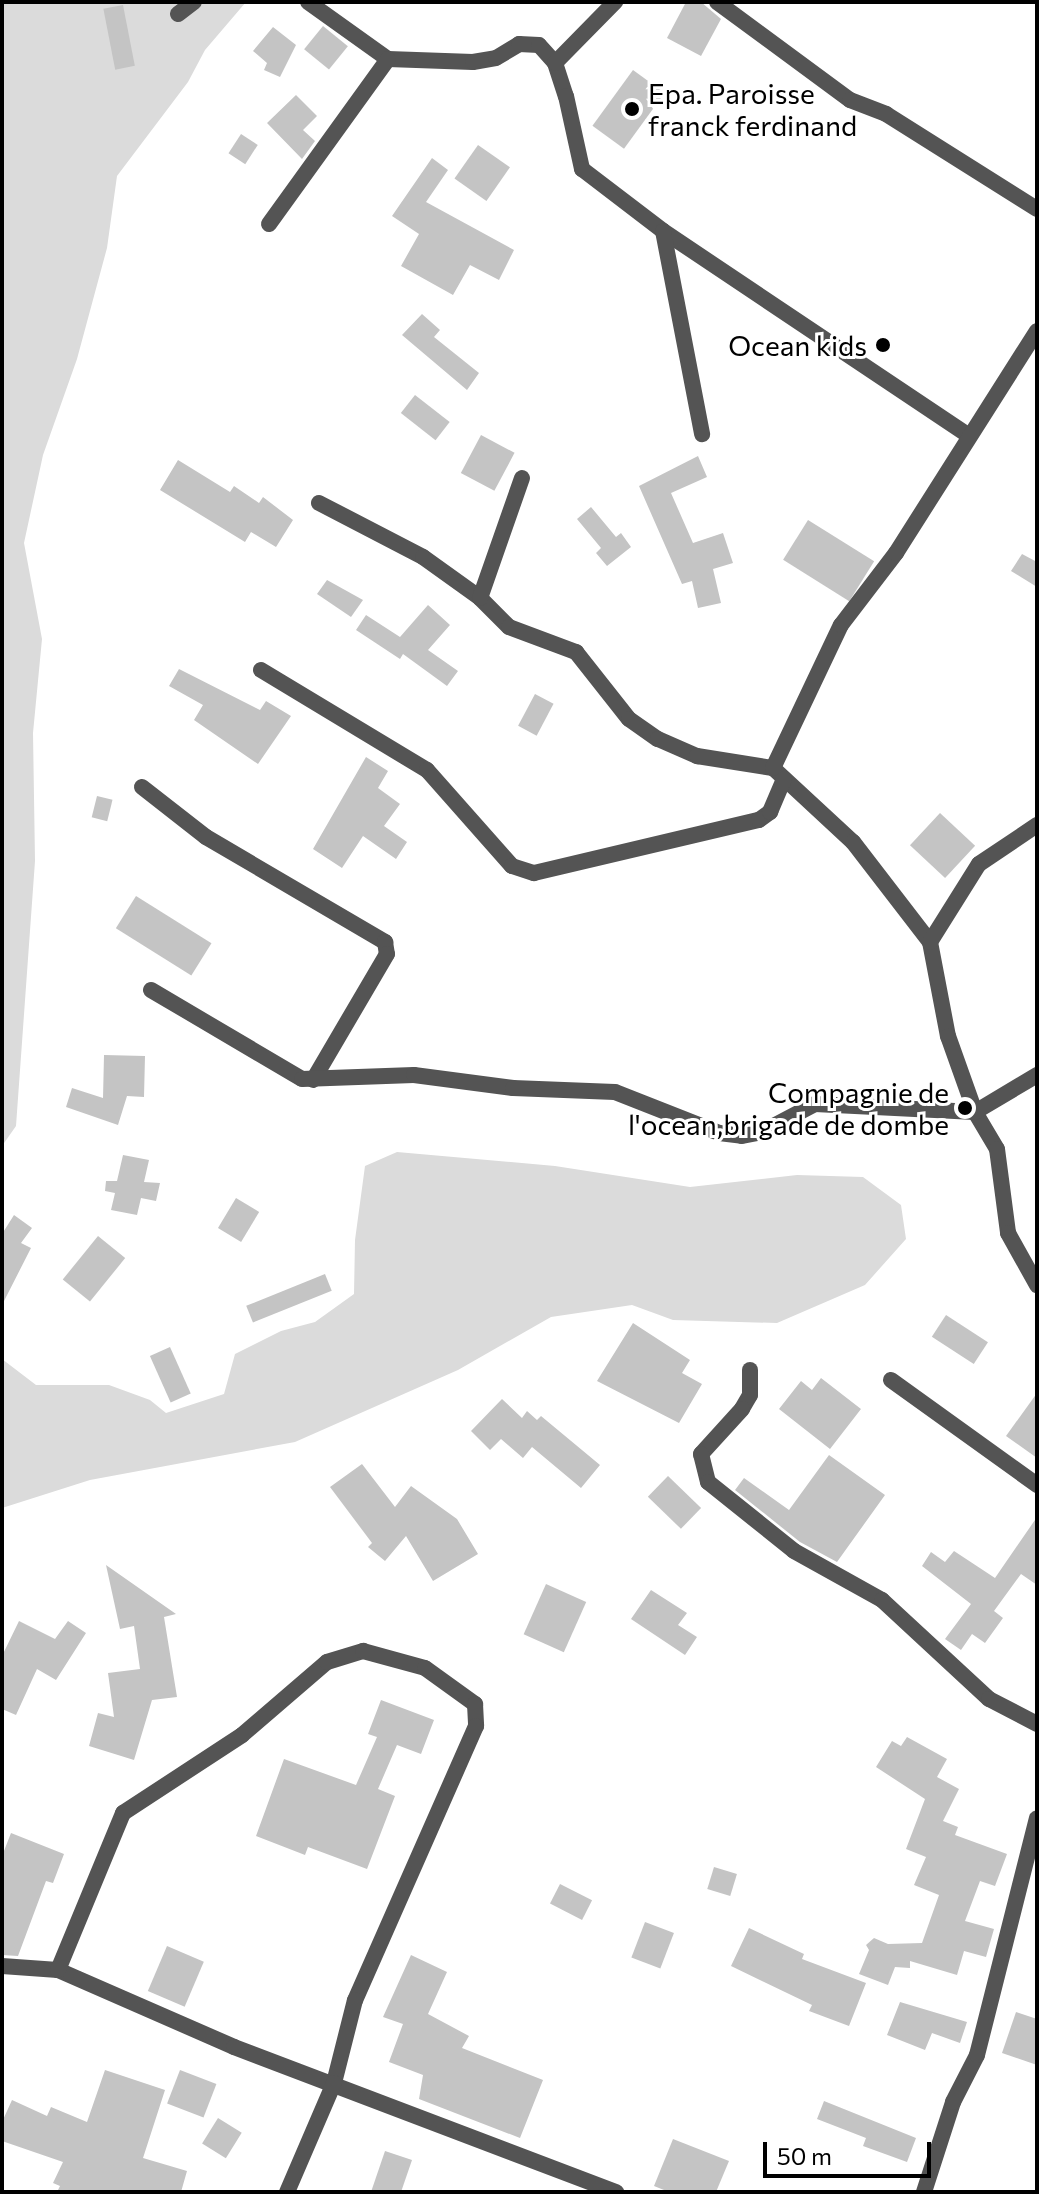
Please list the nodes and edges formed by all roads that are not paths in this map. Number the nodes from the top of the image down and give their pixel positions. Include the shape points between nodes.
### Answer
1 (194, 2) edge
2 (308, 2) edge
3 (615, 2) edge
4 (717, 2) edge
5 (178, 14) dead end
6 (388, 59) junction
7 (555, 63) junction
8 (1037, 209) edge
9 (269, 224) dead end
10 (663, 231) junction
11 (1037, 331) edge
12 (702, 434) dead end
13 (968, 435) junction
14 (522, 478) dead end
15 (319, 503) dead end
16 (480, 598) junction
17 (261, 670) dead end
18 (778, 774) junction
19 (142, 787) dead end
20 (1037, 825) edge
21 (930, 942) junction
22 (151, 990) dead end
23 (1037, 1075) edge
24 (313, 1080) junction
25 (975, 1112) junction
26 (1037, 1285) edge
27 (750, 1370) dead end
28 (891, 1380) dead end
29 (1037, 1485) edge
30 (1037, 1724) edge
31 (1037, 1818) edge
32 (2, 1966) edge
33 (58, 1970) junction
34 (334, 2083) junction
35 (287, 2192) edge
36 (616, 2192) edge
37 (924, 2192) edge

1 - 5 street
2 - 6 street
3 - 7 street
4 - 8 street via 850,100 886,114
6 - 7 street via 473,62 496,58 519,44 539,45
6 - 9 street
7 - 10 street via 582,169
10 - 12 street
10 - 13 street
11 - 13 street
13 - 18 street via 896,553 841,625
14 - 16 street
15 - 16 street via 423,557
16 - 18 street via 509,627 576,652 629,719 658,739 697,756
17 - 18 street via 427,770 512,866 534,873 759,820 770,812
18 - 21 street via 853,842
19 - 24 street via 206,837 385,942 387,954
20 - 21 street via 979,864
21 - 25 street via 948,1036
22 - 24 street via 287,1074
23 - 25 street
24 - 25 street via 414,1075 513,1088 615,1092 719,1133 742,1136 762,1132 815,1104
25 - 26 street via 997,1149 1008,1233
27 - 30 street via 750,1395 742,1409 701,1454 708,1482 794,1551 882,1600 989,1699
28 - 29 street
31 - 37 street via 977,2055 953,2102
32 - 33 street
33 - 34 street via 234,2047
33 - 34 street via 123,1813 242,1735 344,1653 363,1651 425,1668 475,1704 476,1726 355,2000
34 - 35 street
34 - 36 street

